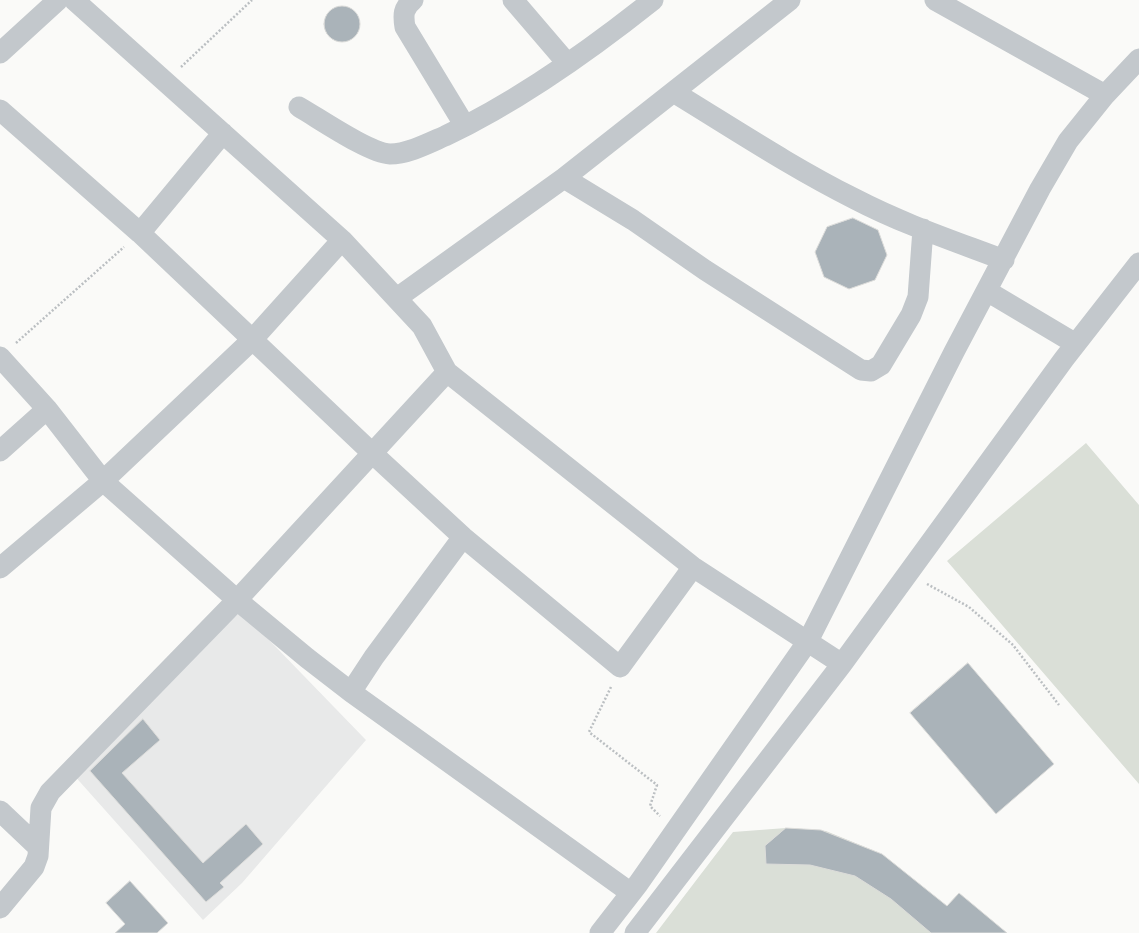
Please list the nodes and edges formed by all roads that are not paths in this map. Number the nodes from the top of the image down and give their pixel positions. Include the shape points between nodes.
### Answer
1 (58, 0) edge
2 (74, 0) edge
3 (413, 0) edge
4 (513, 0) edge
5 (653, 0) edge
6 (790, 0) edge
7 (935, 0) edge
8 (0, 53) edge
9 (1139, 58) edge
10 (567, 63) junction
11 (675, 93) junction
12 (1105, 95) junction
13 (299, 107) dead end
14 (0, 110) edge
15 (465, 126) junction
16 (223, 133) junction
17 (564, 178) junction
18 (923, 229) junction
19 (140, 233) junction
20 (342, 240) junction
21 (1004, 260) junction
22 (1139, 263) edge
23 (988, 291) junction
24 (398, 298) junction
25 (252, 340) junction
26 (1076, 344) junction
27 (0, 357) edge
28 (447, 372) junction
29 (47, 409) junction
30 (0, 451) edge
31 (371, 452) junction
32 (103, 481) junction
33 (464, 537) junction
34 (693, 566) junction
35 (0, 568) edge
36 (237, 600) junction
37 (808, 641) junction
38 (842, 664) junction
39 (351, 692) junction
40 (0, 811) edge
41 (37, 846) junction
42 (631, 893) junction
43 (0, 908) edge
44 (600, 933) edge
45 (635, 933) edge

1 - 8 street
2 - 16 street
3 - 15 street via 405,6 405,27
4 - 10 street
5 - 10 street
6 - 11 street
7 - 12 street
9 - 12 street
10 - 15 street
11 - 17 street
11 - 18 street via 856,200
12 - 21 street via 1068,140
13 - 15 street via 372,150 391,154 431,143
14 - 19 street
16 - 19 street
16 - 20 street
17 - 18 street via 633,220 705,270 854,366 866,371 881,365 915,306 919,288
17 - 24 street
18 - 21 street
19 - 25 street
20 - 24 street
20 - 25 street
21 - 23 street
22 - 26 street
23 - 26 street
23 - 37 street
24 - 28 street via 422,326
25 - 31 street
25 - 32 street
26 - 38 street
27 - 29 street
28 - 31 street
28 - 34 street
29 - 30 street
29 - 32 street
31 - 33 street
31 - 36 street
32 - 35 street
32 - 36 street
33 - 34 street via 620,666
33 - 39 street via 374,657
34 - 37 street
36 - 39 street
36 - 41 street via 50,792 42,808
37 - 38 street
37 - 42 street
38 - 45 street
39 - 42 street
40 - 41 street
41 - 43 street via 38,856 34,867
42 - 44 street

